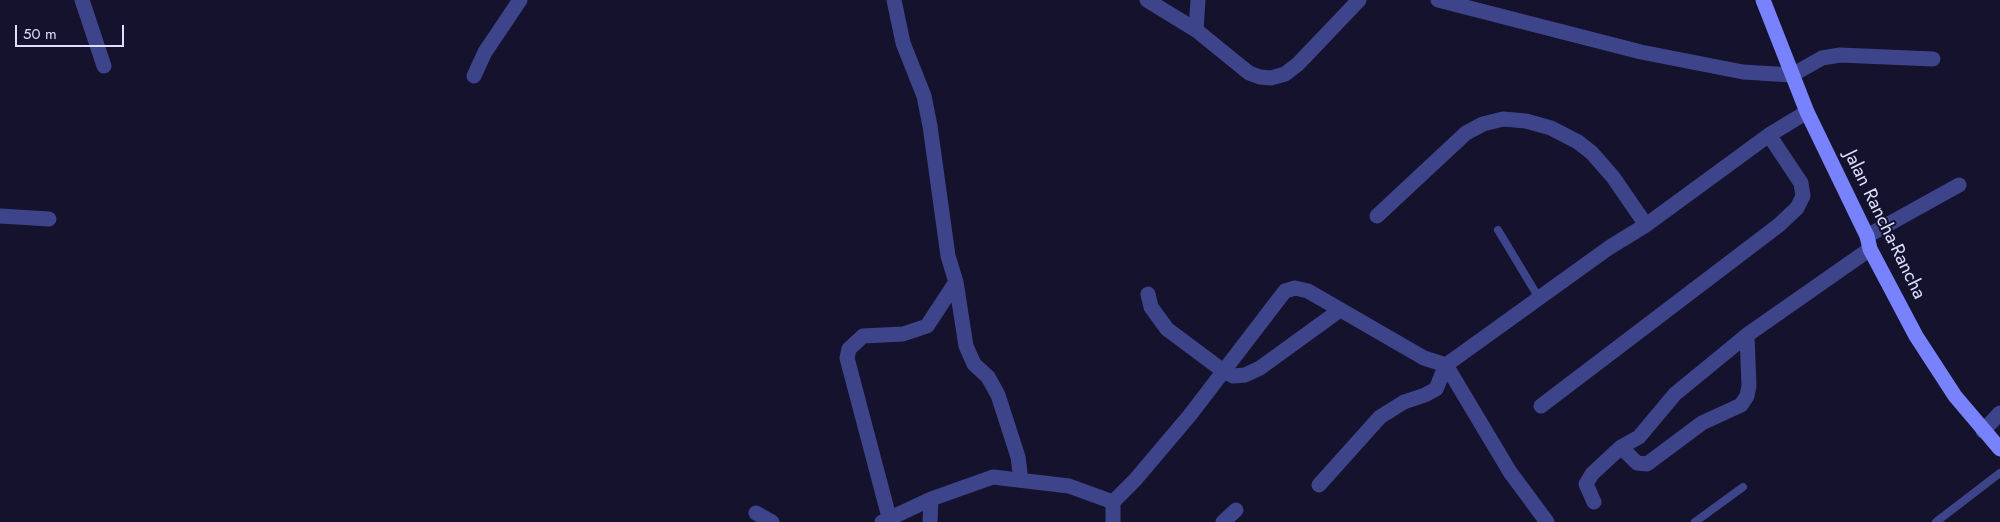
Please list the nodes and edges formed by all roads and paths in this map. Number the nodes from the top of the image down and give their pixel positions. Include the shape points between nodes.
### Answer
1 (82, 0) edge
2 (520, 0) edge
3 (894, 0) edge
4 (1147, 0) edge
5 (1198, 0) edge
6 (1359, 0) edge
7 (1438, 0) edge
8 (1763, 0) edge
9 (1196, 30) junction
10 (1933, 59) dead end
11 (104, 66) dead end
12 (1792, 75) junction
13 (474, 76) dead end
14 (1807, 112) junction
15 (1769, 135) junction
16 (1959, 185) dead end
17 (0, 216) edge
18 (1377, 216) dead end
19 (49, 218) dead end
20 (1646, 226) junction
21 (1498, 230) dead end
22 (1869, 242) junction
23 (956, 282) junction
24 (1148, 294) dead end
25 (1539, 298) junction
26 (1340, 310) junction
27 (1747, 335) junction
28 (1446, 365) junction
29 (1222, 370) junction
30 (1540, 406) dead end
31 (2000, 413) edge
32 (1983, 431) junction
33 (1621, 447) junction
34 (2000, 449) edge
35 (2000, 473) edge
36 (1020, 480) junction
37 (1318, 485) dead end
38 (1743, 487) dead end
39 (931, 499) junction
40 (1113, 502) junction
41 (1594, 502) dead end
42 (1236, 510) dead end
43 (756, 513) dead end
44 (886, 520) edge
45 (772, 522) edge
46 (930, 522) edge
47 (1113, 522) edge
48 (1223, 522) edge
49 (1547, 522) edge
50 (1695, 522) edge
51 (1936, 522) edge

1 - 11 street
2 - 13 street via 485,52
3 - 23 street via 903,43 926,104 948,256
4 - 9 street
5 - 9 street
6 - 9 street via 1298,64 1271,78 1249,73
7 - 12 street via 1641,52 1743,72
8 - 12 main road, Jalan Rancha-Rancha
10 - 12 street via 1840,55 1822,58
12 - 14 main road, Jalan Rancha-Rancha
14 - 15 street
14 - 22 main road, Jalan Rancha-Rancha
15 - 20 street
15 - 30 street via 1801,183 1803,196 1797,208
16 - 22 street
17 - 19 street via 30,220
18 - 20 street via 1466,133 1503,119 1551,128 1578,142 1613,176
20 - 25 street via 1610,247
21 - 25 lane
22 - 27 street
22 - 32 main road, Jalan Rancha-Rancha via 1916,336 1955,396
23 - 36 street via 966,346 974,364 988,377 998,394 1018,457
23 - 44 street via 927,326 903,334 863,336 849,349 846,358
24 - 29 street via 1151,307 1167,329
25 - 28 street
26 - 28 street via 1424,358
26 - 29 street via 1245,375 1233,376
26 - 29 street via 1308,291 1295,288 1285,291
27 - 33 street via 1674,394 1639,437
27 - 33 street via 1749,386 1741,405 1702,423 1647,464 1637,463
28 - 37 street via 1436,389 1404,402 1380,417
28 - 49 street via 1510,472
29 - 40 street via 1190,415
31 - 32 street
32 - 34 main road, Jalan Rancha-Rancha
33 - 41 street via 1602,462 1586,484
35 - 51 lane
36 - 39 street via 993,477
36 - 40 street via 1069,486
38 - 50 lane
39 - 44 street
39 - 46 street
40 - 47 street
42 - 48 street
43 - 45 street

